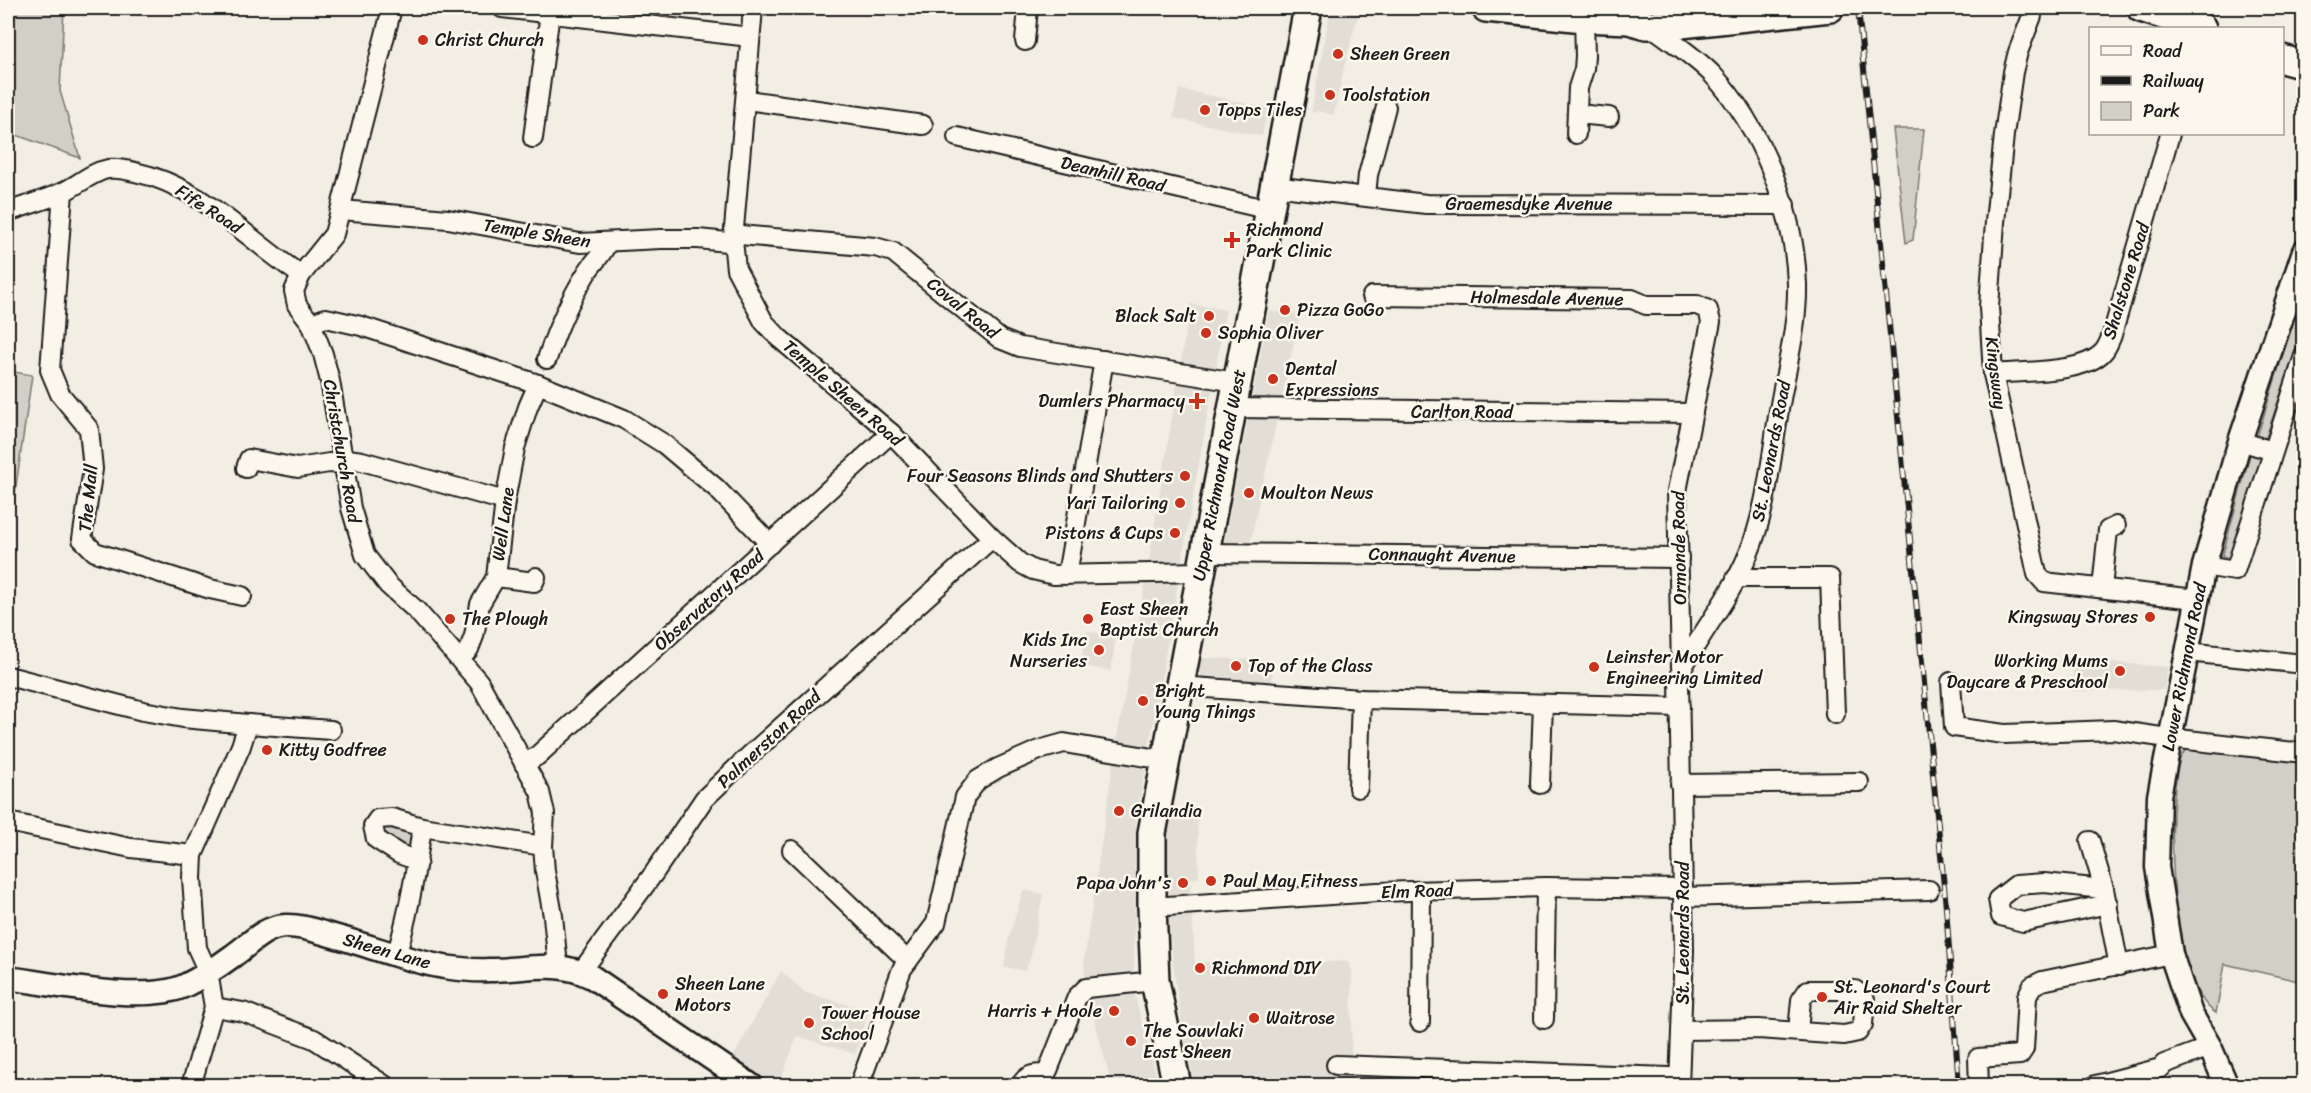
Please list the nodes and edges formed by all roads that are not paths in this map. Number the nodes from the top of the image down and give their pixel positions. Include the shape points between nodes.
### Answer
1 (392, 8) edge
2 (502, 8) edge
3 (753, 8) edge
4 (1028, 8) edge
5 (1308, 8) edge
6 (1486, 8) edge
7 (1826, 8) edge
8 (1830, 8) edge
9 (2032, 8) edge
10 (2141, 8) edge
11 (550, 13) junction
12 (1584, 18) junction
13 (1642, 22) junction
14 (2198, 27) edge
15 (750, 37) junction
16 (1025, 41) dead end
17 (2284, 47) edge
18 (2304, 50) edge
19 (2284, 59) edge
20 (2304, 65) edge
21 (747, 100) junction
22 (1386, 107) dead end
23 (1577, 114) junction
24 (1609, 117) dead end
25 (923, 125) dead end
26 (1576, 134) dead end
27 (2170, 135) edge
28 (957, 137) dead end
29 (533, 138) dead end
30 (63, 192) junction
31 (1366, 196) junction
32 (1272, 198) junction
33 (1785, 205) junction
34 (341, 210) junction
35 (8, 212) edge
36 (733, 240) junction
37 (607, 243) junction
38 (2304, 251) edge
39 (301, 275) junction
40 (1372, 296) dead end
41 (1711, 321) joint
42 (310, 323) junction
43 (2304, 356) edge
44 (547, 359) dead end
45 (1104, 360) junction
46 (1993, 374) junction
47 (1236, 382) junction
48 (538, 384) junction
49 (1231, 408) junction
50 (1693, 413) junction
51 (891, 433) junction
52 (2240, 441) junction
53 (2272, 451) junction
54 (342, 461) junction
55 (246, 468) dead end
56 (505, 501) junction
57 (2116, 526) dead end
58 (992, 538) junction
59 (771, 544) junction
60 (1678, 558) junction
61 (1203, 562) junction
62 (2204, 566) junction
63 (1067, 575) junction
64 (495, 577) junction
65 (536, 577) dead end
66 (1736, 578) junction
67 (2102, 588) junction
68 (242, 596) dead end
69 (2196, 599) junction
70 (2187, 652) junction
71 (461, 659) junction
72 (2304, 664) edge
73 (1682, 669) junction
74 (8, 676) edge
75 (1951, 682) dead end
76 (1179, 687) junction
77 (1361, 699) junction
78 (1543, 704) junction
79 (1680, 707) junction
80 (1835, 714) dead end
81 (248, 724) junction
82 (331, 730) dead end
83 (2170, 738) junction
84 (2304, 753) edge
85 (1164, 760) junction
86 (524, 764) junction
87 (1859, 782) dead end
88 (1540, 784) dead end
89 (1680, 784) junction
90 (1358, 788) dead end
91 (8, 822) edge
92 (422, 827) junction
93 (2090, 841) dead end
94 (543, 846) junction
95 (792, 850) dead end
96 (194, 855) junction
97 (418, 861) junction
98 (1546, 887) junction
99 (1929, 890) dead end
100 (1421, 891) junction
101 (1683, 893) junction
102 (2106, 897) junction
103 (1152, 907) junction
104 (2171, 954) junction
105 (396, 956) junction
106 (908, 961) junction
107 (558, 966) junction
108 (2119, 966) junction
109 (208, 972) junction
110 (581, 972) junction
111 (8, 978) edge
112 (1155, 981) junction
113 (214, 1007) junction
114 (1545, 1019) dead end
115 (1420, 1022) dead end
116 (1683, 1030) junction
117 (1798, 1031) junction
118 (2210, 1047) junction
119 (1336, 1065) dead end
120 (1043, 1080) edge
121 (1674, 1081) edge
122 (2096, 1085) edge
123 (191, 1086) edge
124 (386, 1086) edge
125 (752, 1086) edge
126 (859, 1086) edge
127 (1020, 1086) edge
128 (1177, 1086) edge
129 (1979, 1086) edge
130 (2228, 1086) edge

1 - 34 street
2 - 11 street
3 - 15 street, Temple Sheen Road
4 - 16 street
5 - 32 highway, Upper Richmond Road West
6 - 12 highway
7 - 8 highway
7 - 13 highway via 1686,25
9 - 46 street, Kingsway via 2013,72 2004,135 1989,307
10 - 14 highway
11 - 15 street
11 - 29 street
12 - 13 highway
12 - 23 street via 1585,62
13 - 33 street, St. Leonards Road via 1691,54 1713,76 1753,134
15 - 21 street, Temple Sheen Road
17 - 18 highway
19 - 20 highway
21 - 25 street
21 - 36 street, Temple Sheen Road
22 - 31 street
23 - 24 street
23 - 26 street
27 - 46 street, Shalstone Road via 2112,335 2103,352 2073,367
28 - 32 street, Deanhill Road
30 - 35 street, Fife Road
30 - 39 street, Fife Road via 111,168 148,175 205,201
30 - 68 street, The Mall via 50,370 60,394 89,429 93,469 82,539 95,552
31 - 32 street, Graemesdyke Avenue
31 - 33 street, Graemesdyke Avenue via 1426,204
32 - 47 highway, Upper Richmond Road West
33 - 66 street, St. Leonards Road via 1797,286 1794,328 1764,500 1755,536
34 - 37 street, Temple Sheen via 448,219 580,243
34 - 39 street via 334,234
36 - 37 street, Temple Sheen
36 - 45 street, Coval Road via 740,235 893,252 1000,339 1020,347
36 - 51 street, Temple Sheen Road via 736,269 764,322
37 - 44 street via 561,318
38 - 52 main road, Lower Richmond Road
39 - 42 street, Christchurch Road via 294,291 297,305
40 - 41 street, Holmesdale Avenue via 1632,299 1646,305 1697,305 1708,310
41 - 50 street, Ormonde Road
42 - 48 street via 326,318 361,327
42 - 54 street, Christchurch Road via 332,389
43 - 53 street
45 - 47 street, Coval Road
45 - 63 street
46 - 67 street, Kingsway via 2037,574 2044,582
47 - 49 highway, Upper Richmond Road West
48 - 56 street, Well Lane via 515,448
48 - 59 street via 624,419 664,444 716,488
49 - 50 street, Carlton Road
49 - 61 highway, Upper Richmond Road West
50 - 60 street, Ormonde Road via 1677,491
51 - 58 street, Temple Sheen Road
51 - 59 street, Observatory Road
52 - 53 street
52 - 62 main road, Lower Richmond Road
53 - 62 street via 2235,571
54 - 55 street via 298,468 249,459
54 - 56 street via 349,458 380,465
54 - 71 street, Christchurch Road via 365,555 388,585
56 - 64 street, Well Lane
57 - 67 street via 2108,530
58 - 63 street, Temple Sheen Road via 1033,570
58 - 110 street, Palmerston Road via 704,799
59 - 86 street, Observatory Road
60 - 61 street, Connaught Avenue
60 - 73 street, Ormonde Road
61 - 63 street, Temple Sheen Road
61 - 76 highway, Upper Richmond Road West
62 - 69 main road, Lower Richmond Road
64 - 65 street via 534,582
64 - 71 street, Well Lane via 480,604 469,649
66 - 73 street, St. Leonards Road
66 - 80 street via 1830,578
67 - 69 street, Kingsway
69 - 70 main road, Lower Richmond Road
70 - 72 street
70 - 83 main road, Lower Richmond Road
71 - 86 street, Christchurch Road via 479,682
73 - 79 street, St. Leonards Road
74 - 81 street via 143,711
75 - 83 street via 1954,727 2004,734 2113,730
76 - 77 street
76 - 85 highway, Upper Richmond Road West
77 - 78 street
77 - 90 street
78 - 79 street
78 - 88 street
79 - 89 street, St. Leonards Road
81 - 82 street
81 - 96 street
83 - 84 street
83 - 104 main road, Lower Richmond Road via 2159,796 2157,867
85 - 103 highway, Upper Richmond Road West via 1152,832
85 - 106 street via 1064,743 998,768 978,780 965,797 936,923
86 - 94 street, Christchurch Road via 540,792 545,813
87 - 89 street
89 - 101 street, St. Leonards Road
91 - 96 street via 131,848
92 - 94 street
92 - 97 street
92 - 97 street via 392,818 378,819 373,826 376,839
93 - 102 street
94 - 107 street, Christchurch Road
95 - 106 street
96 - 109 street via 197,948
97 - 105 street
98 - 100 street, Elm Road
98 - 101 street, Elm Road
98 - 114 street
99 - 101 street, Elm Road
100 - 103 street, Elm Road
100 - 115 street
101 - 116 street, St. Leonards Road
102 - 102 street via 2023,922 2001,916 1998,899 2016,885 2044,883
102 - 108 street
103 - 112 highway, Upper Richmond Road West
104 - 108 street
104 - 118 main road, Lower Richmond Road via 2191,1014
105 - 107 main road, Sheen Lane via 467,969
105 - 109 main road, Sheen Lane via 366,944 284,926 268,931
106 - 126 street
107 - 110 main road, Sheen Lane
108 - 129 street via 2032,986 2027,997 2024,1048 2020,1055 2011,1057 1978,1058
109 - 111 main road, Sheen Lane via 183,986 158,992 104,991
109 - 113 street
110 - 125 main road, Sheen Lane
112 - 120 street via 1086,988 1077,997
112 - 128 highway, Upper Richmond Road West
113 - 123 street
113 - 124 street via 243,1012 314,1039
116 - 117 street
116 - 121 street, St. Leonards Road
117 - 117 street via 1845,1035 1858,1032 1863,1024 1865,999 1855,990 1808,990 1801,1000
118 - 122 street via 2161,1068
118 - 130 main road, Lower Richmond Road
119 - 121 street
120 - 127 street via 1035,1073

